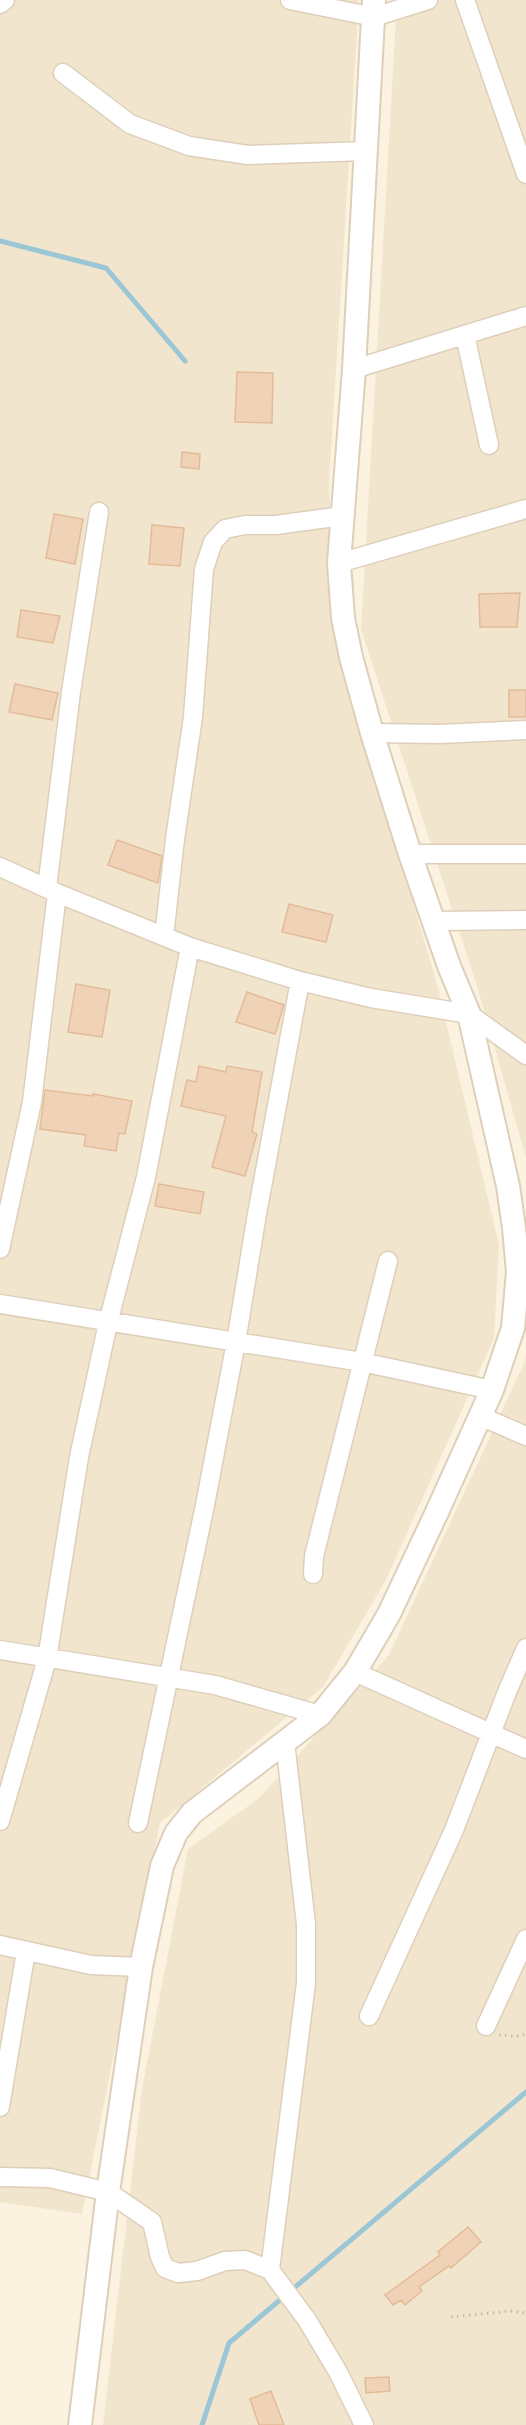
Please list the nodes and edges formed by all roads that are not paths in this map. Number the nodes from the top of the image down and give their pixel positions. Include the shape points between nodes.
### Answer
1 (5, 0) edge
2 (290, 0) edge
3 (428, 0) edge
4 (465, 0) edge
5 (0, 4) edge
6 (374, 9) edge
7 (63, 73) dead end
8 (366, 151) junction
9 (526, 174) edge
10 (526, 316) edge
11 (465, 335) junction
12 (354, 369) junction
13 (489, 446) dead end
14 (526, 510) edge
15 (99, 512) dead end
16 (342, 516) junction
17 (339, 563) junction
18 (526, 730) edge
19 (372, 733) junction
20 (410, 854) junction
21 (526, 854) edge
22 (0, 867) edge
23 (52, 891) junction
24 (526, 920) edge
25 (434, 921) junction
26 (164, 936) junction
27 (190, 947) junction
28 (300, 981) junction
29 (469, 1014) junction
30 (526, 1055) edge
31 (0, 1249) edge
32 (388, 1261) dead end
33 (0, 1304) edge
34 (520, 1321) edge
35 (108, 1323) junction
36 (236, 1342) junction
37 (362, 1362) junction
38 (492, 1390) junction
39 (480, 1416) junction
40 (526, 1436) edge
41 (313, 1574) dead end
42 (526, 1648) edge
43 (0, 1650) edge
44 (47, 1659) junction
45 (354, 1672) junction
46 (167, 1676) junction
47 (320, 1715) junction
48 (491, 1733) junction
49 (285, 1742) junction
50 (526, 1749) edge
51 (0, 1821) edge
52 (138, 1823) dead end
53 (526, 1939) edge
54 (0, 1945) edge
55 (26, 1951) junction
56 (141, 1966) junction
57 (369, 2016) dead end
58 (486, 2026) road end
59 (0, 2107) edge
60 (0, 2177) edge
61 (108, 2192) junction
62 (270, 2270) junction
63 (80, 2425) edge
64 (364, 2425) edge

1 - 5 street
2 - 6 street
3 - 6 street
4 - 9 street
6 - 8 street
7 - 8 street via 130,124 189,146 248,155
8 - 12 street
10 - 11 street
11 - 12 street
11 - 13 street
12 - 16 street
14 - 17 street
15 - 23 street via 71,692
16 - 17 street
16 - 26 street via 225,529 213,542 204,569 193,717
17 - 19 street via 343,618
18 - 19 street
19 - 20 street
20 - 21 street
20 - 25 street
22 - 23 street
23 - 26 street
23 - 31 street via 32,1102
24 - 25 street
25 - 29 street
26 - 27 street
27 - 28 street
27 - 35 street via 146,1177
28 - 29 street via 371,998
28 - 36 street
29 - 30 street
29 - 34 street via 508,1186
32 - 37 street
33 - 35 street
34 - 38 street
35 - 36 street
35 - 44 street via 79,1457
36 - 37 street
36 - 46 street
37 - 38 street
37 - 41 street via 314,1556
38 - 39 street
39 - 40 street
39 - 45 street via 389,1614
42 - 48 street
43 - 44 street
44 - 46 street
44 - 51 street
45 - 47 street
45 - 48 street
46 - 47 street via 215,1685
46 - 52 street
47 - 49 street
48 - 50 street
48 - 57 street via 454,1830
49 - 56 street via 192,1813 176,1833 162,1866
49 - 62 street via 306,1924 306,1983
53 - 58 street
54 - 55 street
55 - 56 street via 91,1965
55 - 59 street
56 - 61 street
60 - 61 street via 50,2178
61 - 62 street via 152,2222 165,2268 178,2273 245,2260
61 - 63 street
62 - 64 street via 307,2320

